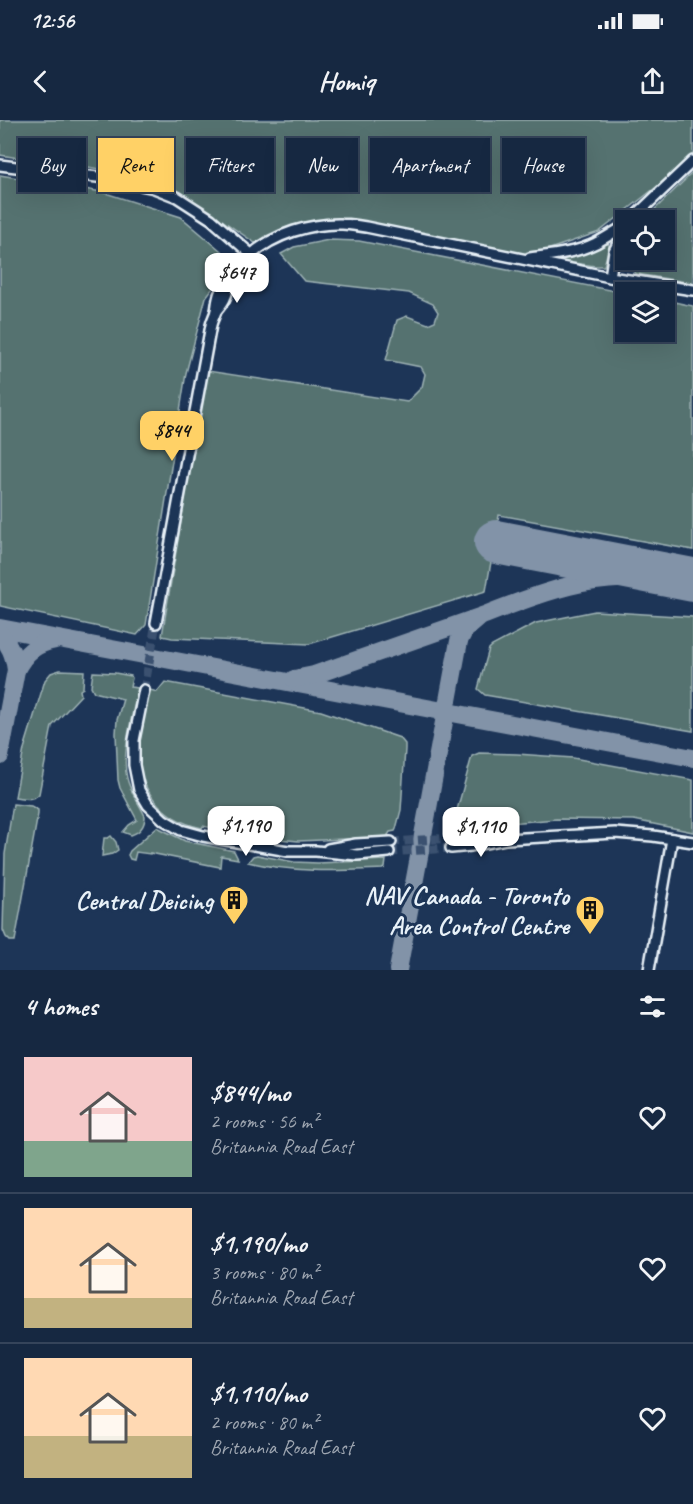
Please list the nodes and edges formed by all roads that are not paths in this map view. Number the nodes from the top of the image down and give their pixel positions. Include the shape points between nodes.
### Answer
1 (693, 161) edge
2 (0, 165) edge
3 (642, 210) edge
4 (615, 232) edge
5 (615, 248) edge
6 (252, 255) junction
7 (520, 259) junction
8 (610, 277) junction
9 (693, 290) edge
10 (156, 623) tunnel mouth
11 (144, 690) tunnel mouth
12 (672, 839) junction
13 (391, 842) tunnel mouth
14 (693, 842) edge
15 (451, 843) tunnel mouth
16 (316, 851) junction
17 (388, 852) tunnel mouth
18 (650, 970) edge

1 - 3 street
2 - 6 street via 154,188 177,197 211,219
4 - 7 street via 567,253
5 - 8 street
6 - 7 street via 294,231 343,224
6 - 10 street via 228,285 211,325
7 - 8 street
8 - 9 street
11 - 16 street via 134,740 134,765 139,790 164,820 180,830 203,836 288,851
12 - 14 street
12 - 15 street via 615,833 506,839 471,846
12 - 18 street
13 - 16 street
16 - 17 street via 357,855

